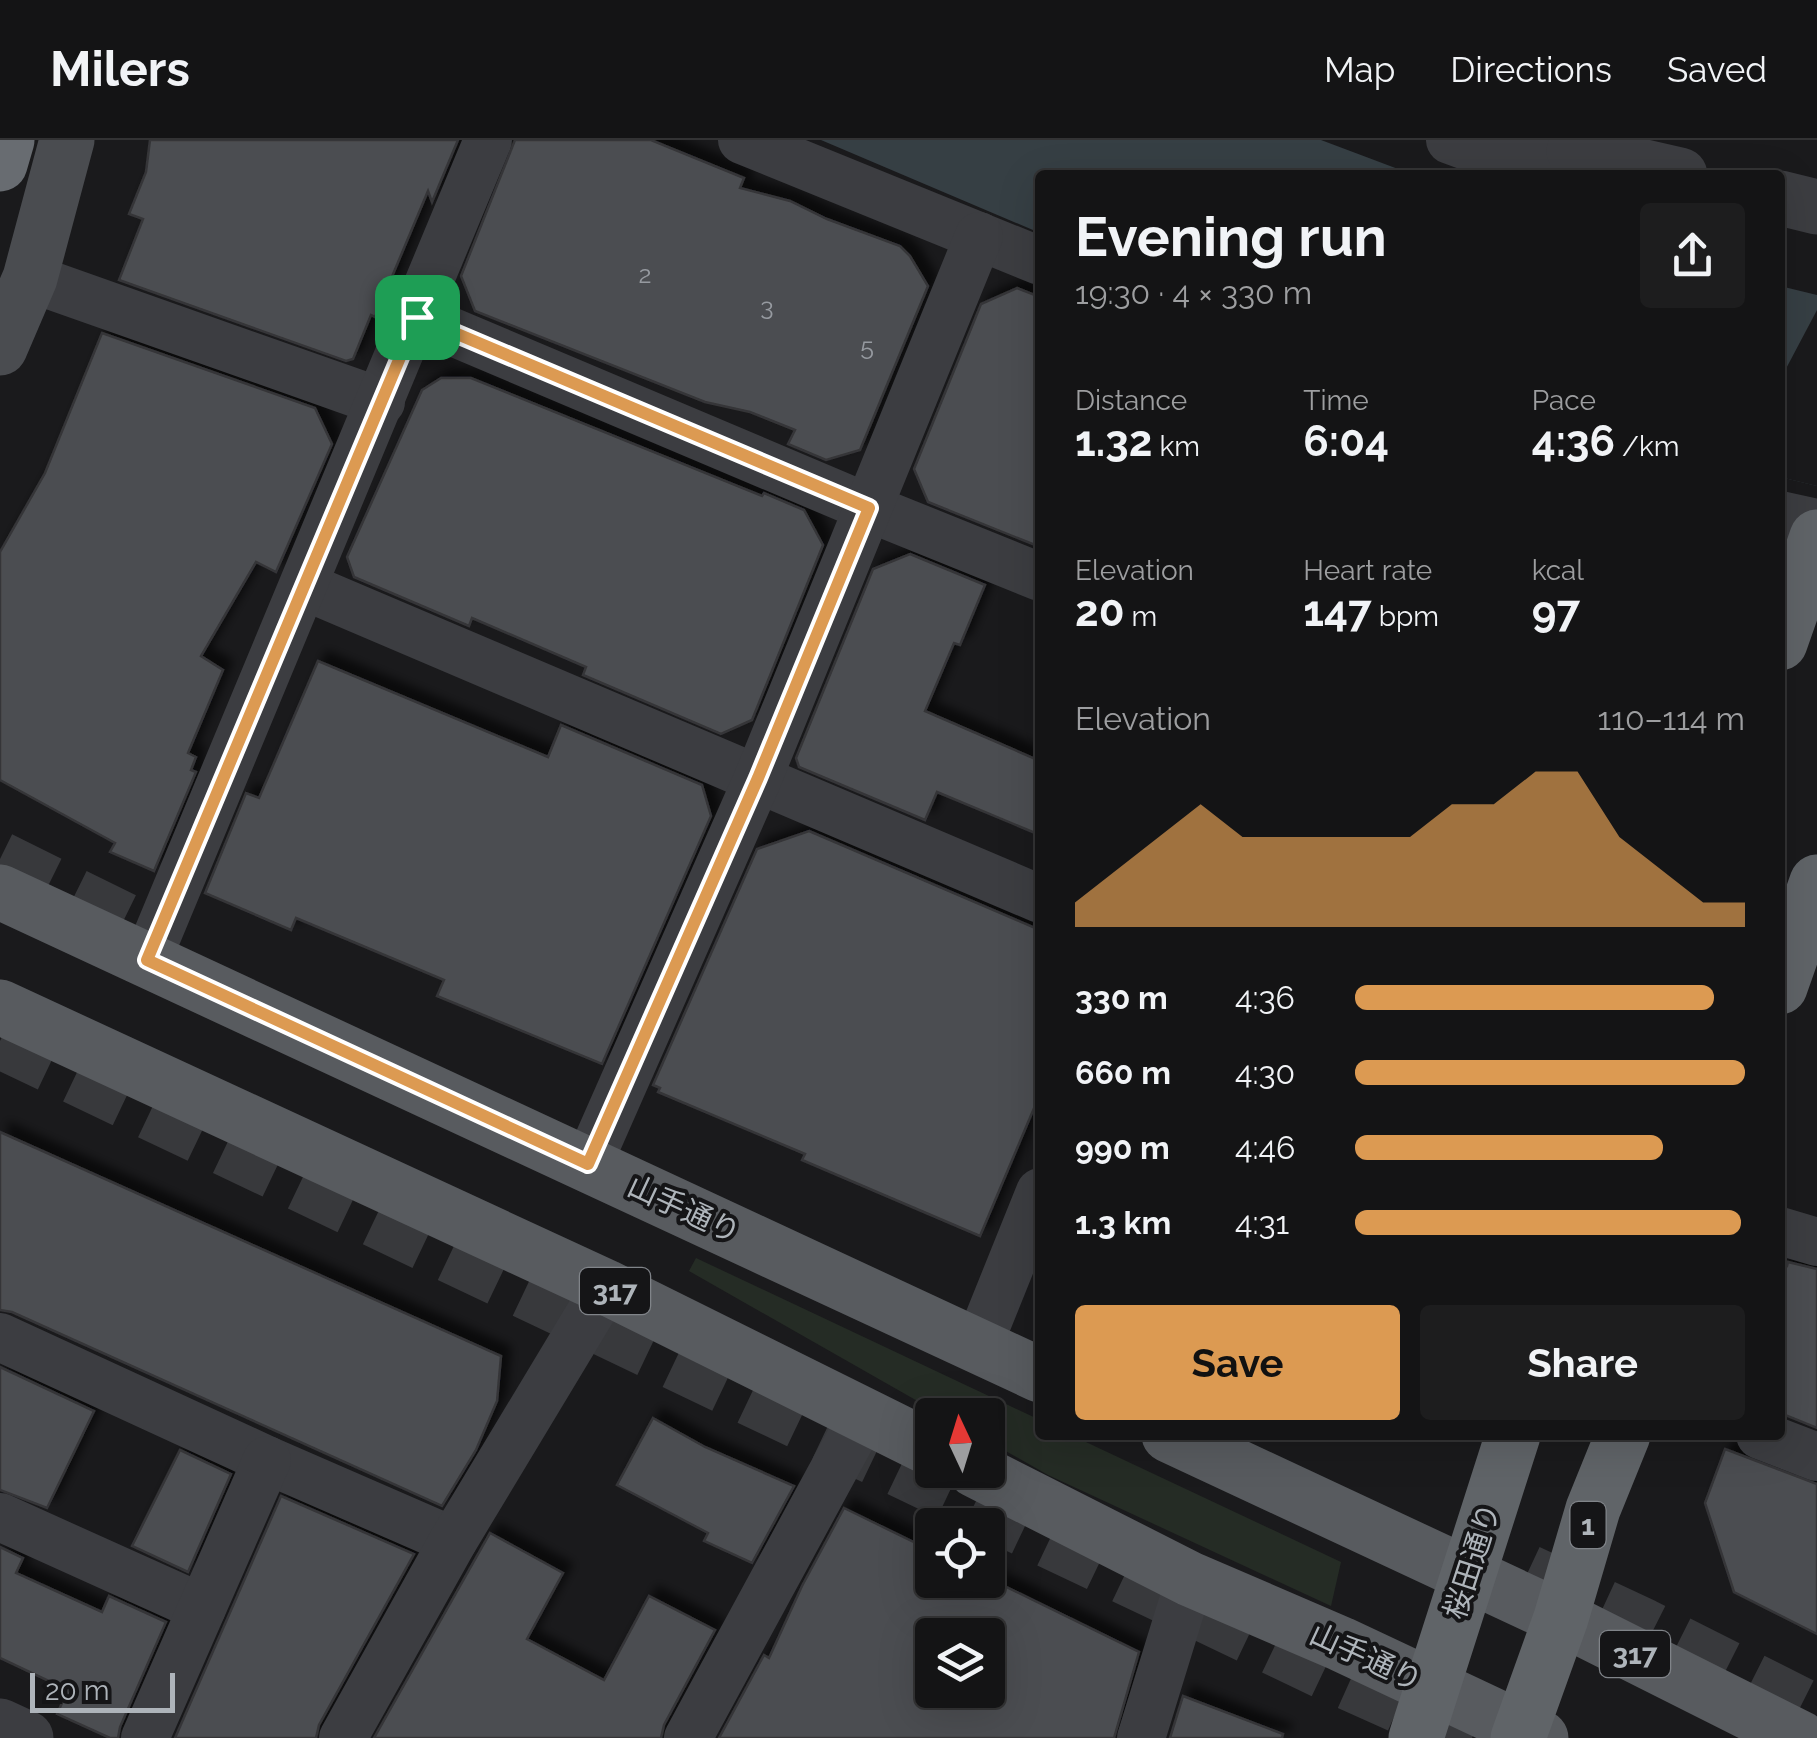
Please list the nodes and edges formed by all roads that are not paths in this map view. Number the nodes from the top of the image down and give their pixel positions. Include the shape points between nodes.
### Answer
1 (7, 140) edge
2 (67, 140) edge
3 (488, 140) edge
4 (742, 140) edge
5 (1450, 140) edge
6 (1577, 145) edge
7 (0, 164) edge
8 (1663, 170) edge
9 (1785, 199) edge
10 (1817, 207) edge
11 (979, 236) junction
12 (1035, 259) edge
13 (30, 278) junction
14 (417, 317) junction
15 (0, 348) edge
16 (381, 402) junction
17 (869, 508) junction
18 (1785, 516) edge
19 (1817, 523) edge
20 (1817, 536) edge
21 (1035, 575) edge
22 (304, 586) junction
23 (1785, 629) edge
24 (758, 778) junction
25 (1816, 889) edge
26 (0, 892) edge
27 (1035, 897) edge
28 (147, 960) junction
29 (1785, 973) edge
30 (0, 1007) edge
31 (588, 1164) junction
32 (1035, 1204) edge
33 (1785, 1232) edge
34 (1817, 1242) edge
35 (606, 1287) junction
36 (0, 1337) edge
37 (978, 1346) junction
38 (1035, 1373) edge
39 (864, 1414) junction
40 (915, 1440) edge
41 (1180, 1440) edge
42 (1511, 1440) edge
43 (1621, 1440) edge
44 (1773, 1440) edge
45 (1817, 1457) edge
46 (267, 1460) junction
47 (1005, 1485) edge
48 (0, 1517) edge
49 (453, 1540) junction
50 (1468, 1575) junction
51 (1190, 1579) junction
52 (202, 1608) junction
53 (1561, 1618) junction
54 (1424, 1712) edge
55 (0, 1726) edge
56 (1527, 1735) edge
57 (26, 1738) edge
58 (145, 1738) edge
59 (342, 1738) edge
60 (688, 1738) edge
61 (1142, 1738) edge
62 (1800, 1738) edge

1 - 7 highway
2 - 13 main road
3 - 14 street
4 - 11 street
5 - 6 street via 1507,161
6 - 8 street
9 - 10 street
11 - 12 street
11 - 17 street
13 - 15 main road
13 - 16 street
14 - 16 street
14 - 17 street
16 - 22 street
17 - 21 street
17 - 24 street
18 - 19 street
20 - 23 highway
22 - 24 street
22 - 28 street
24 - 27 street
24 - 31 street
25 - 29 highway
26 - 28 main road, 山手通り
28 - 31 main road, 山手通り
30 - 35 main road, 317
31 - 37 main road, 山手通り
32 - 37 street
33 - 34 street
35 - 39 main road, 317
35 - 49 street
36 - 46 street
37 - 38 main road, 山手通り
39 - 40 main road, 317
39 - 60 street
41 - 50 main road, 317
42 - 50 highway, 桜田通り
43 - 53 highway, 1
44 - 45 street
46 - 49 street
46 - 52 street
47 - 51 main road, 山手通り
48 - 52 street
49 - 59 street
50 - 53 main road, 317
50 - 54 highway, 桜田通り
51 - 54 main road, 山手通り
51 - 61 street
52 - 58 street
53 - 56 highway, 1
53 - 62 main road, 317
54 - 56 main road, 山手通り
55 - 57 street

